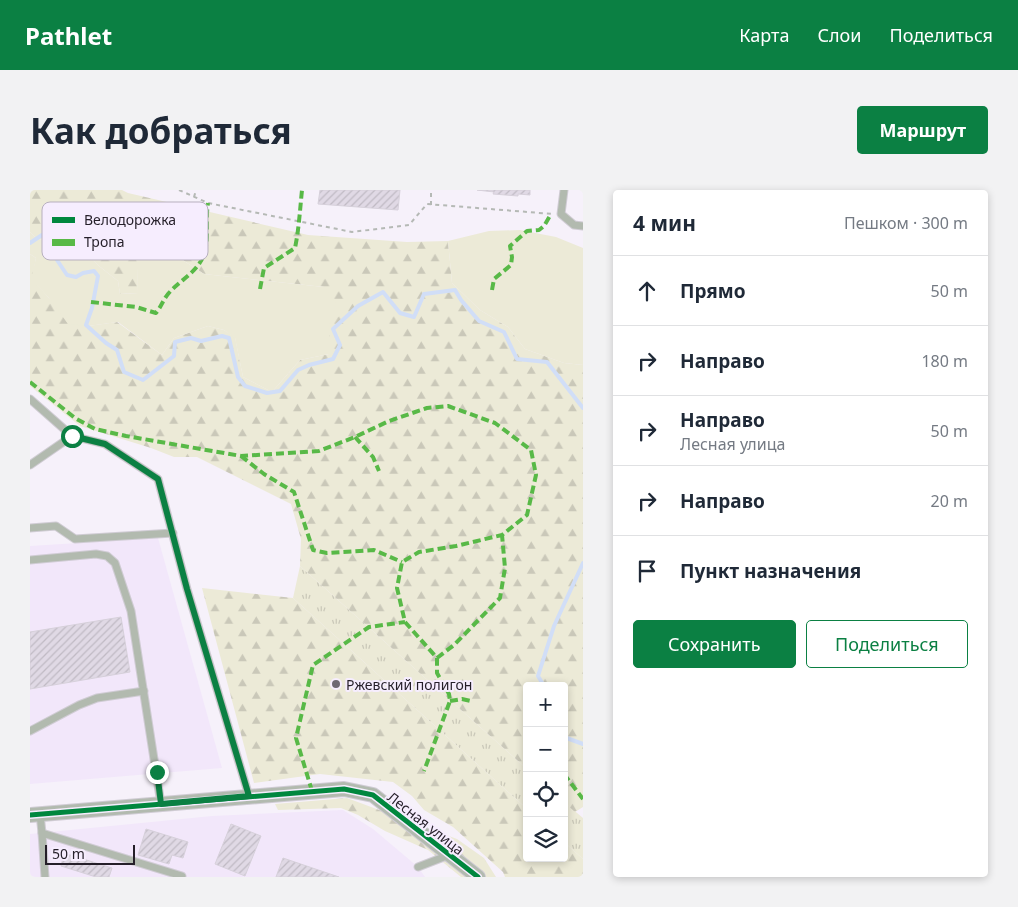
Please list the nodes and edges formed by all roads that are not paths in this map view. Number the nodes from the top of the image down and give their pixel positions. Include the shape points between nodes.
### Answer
1 (564, 190) edge
2 (583, 226) edge
3 (30, 399) edge
4 (72, 436) junction
5 (30, 465) edge
6 (30, 528) edge
7 (173, 533) junction
8 (30, 560) edge
9 (144, 691) junction
10 (30, 731) edge
11 (249, 796) junction
12 (161, 804) junction
13 (35, 814) edge
14 (42, 833) junction
15 (449, 855) junction
16 (418, 867) dead end
17 (182, 876) dead end
18 (45, 877) edge
19 (478, 877) edge

1 - 2 lane via 561,214 574,225
3 - 4 lane
4 - 5 lane
4 - 7 lane via 105,444 158,479
6 - 7 lane via 56,526 75,539
7 - 11 lane
8 - 9 lane via 96,554 107,556 115,563 131,611
9 - 10 lane via 97,698
9 - 12 lane
11 - 12 street, Лесная улица
11 - 15 street, Лесная улица via 344,789 373,795
12 - 13 street, Лесная улица
13 - 14 lane
14 - 17 lane
14 - 18 lane
15 - 16 lane
15 - 19 street, Лесная улица

